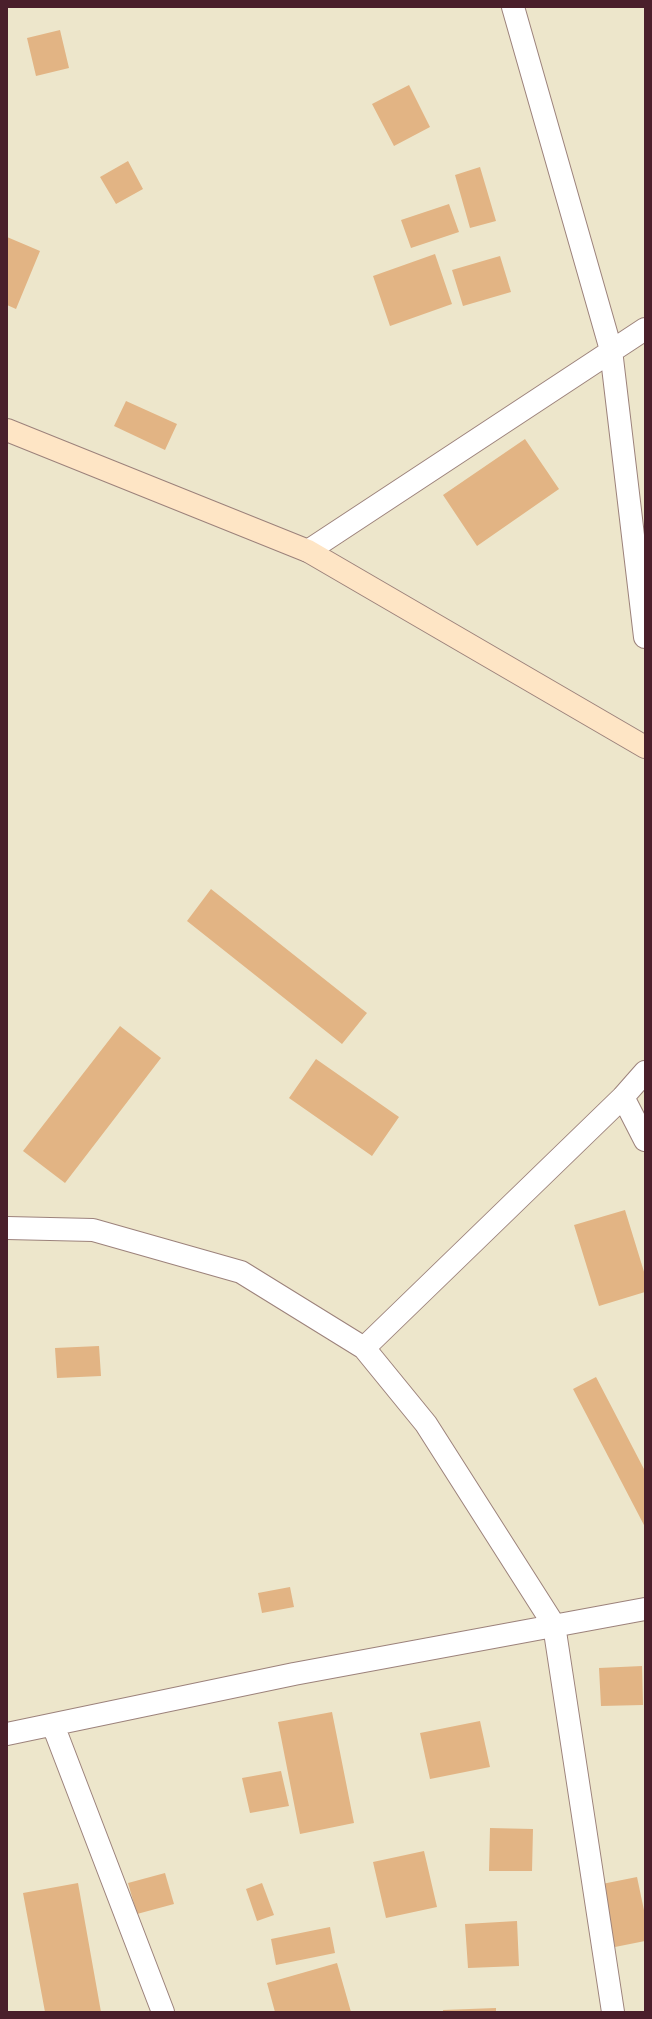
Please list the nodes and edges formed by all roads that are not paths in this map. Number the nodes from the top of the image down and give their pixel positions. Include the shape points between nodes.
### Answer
1 (513, 7) edge
2 (645, 329) edge
3 (611, 350) junction
4 (7, 430) edge
5 (308, 551) junction
6 (645, 637) edge
7 (645, 747) edge
8 (645, 1072) edge
9 (623, 1097) junction
10 (645, 1140) edge
11 (7, 1228) edge
12 (364, 1348) junction
13 (645, 1609) edge
14 (554, 1625) junction
15 (53, 1725) junction
16 (7, 1734) edge
17 (163, 2012) edge
18 (613, 2012) edge

1 - 3 street
2 - 3 street
3 - 5 street
3 - 6 street
4 - 5 main road
5 - 7 main road
8 - 9 street
9 - 10 street
9 - 12 street
11 - 12 street via 93,1230 241,1272
12 - 14 street via 426,1424
13 - 14 street
14 - 15 street via 294,1674
14 - 18 street
15 - 16 street
15 - 17 street

